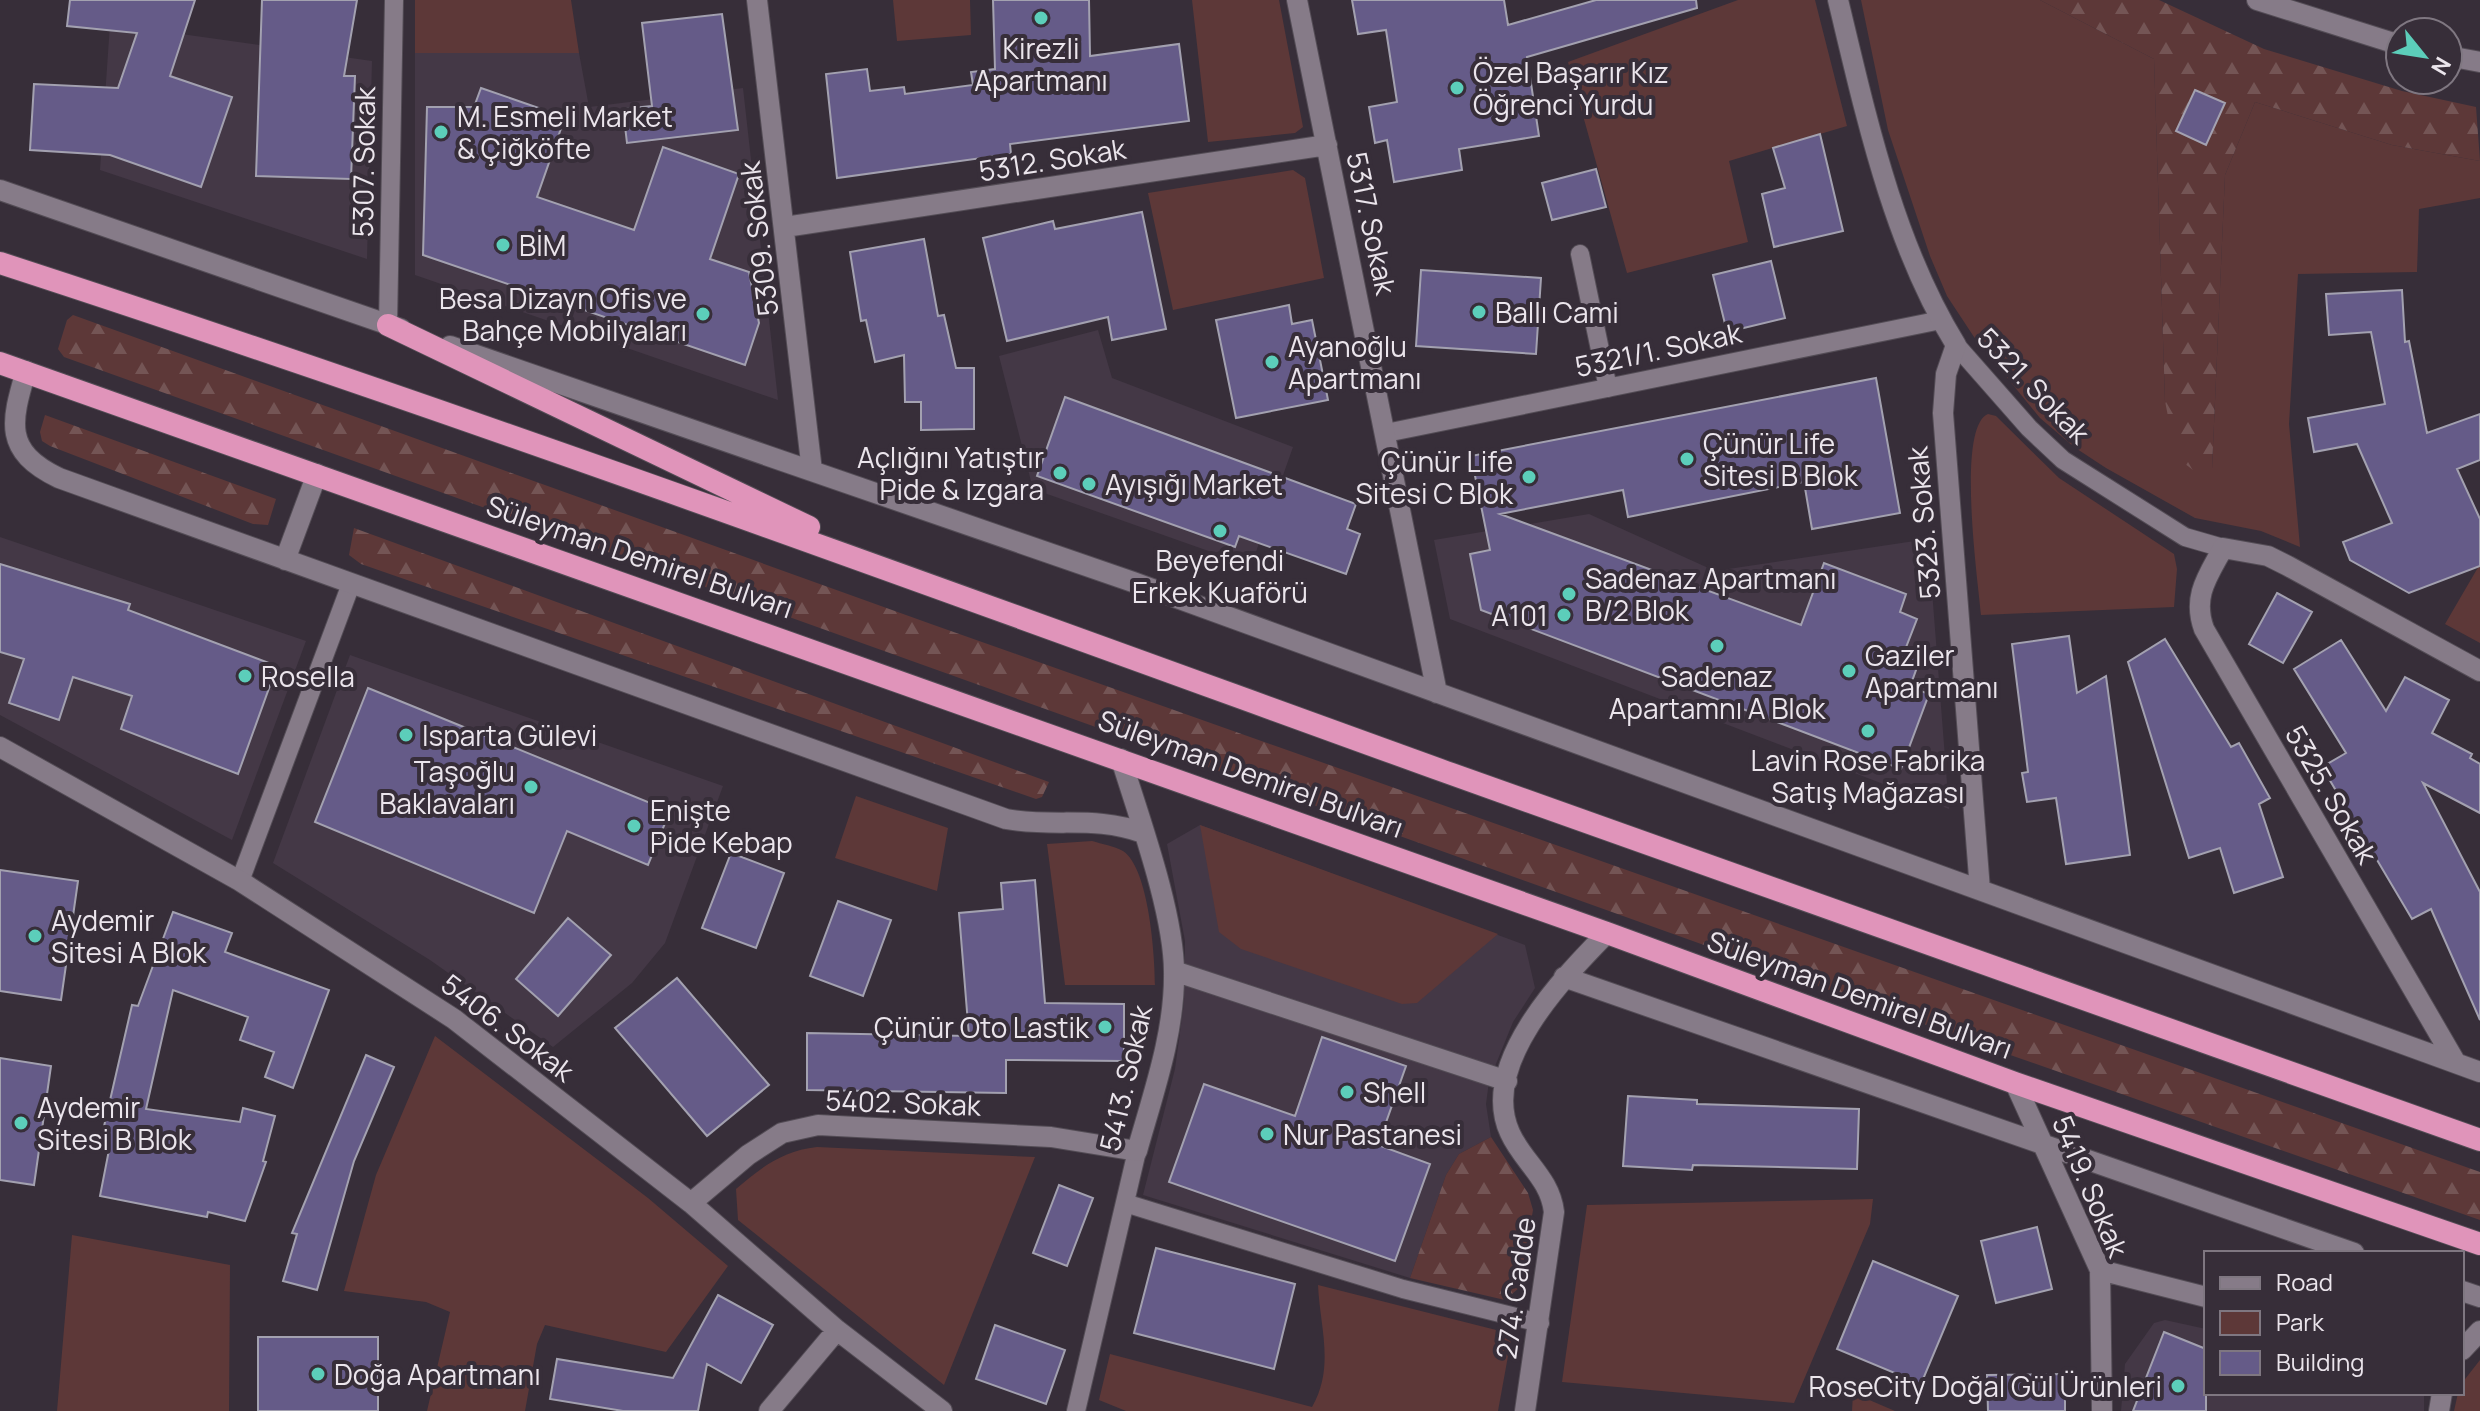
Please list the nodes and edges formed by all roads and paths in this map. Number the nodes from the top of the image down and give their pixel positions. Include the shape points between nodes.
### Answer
1 (394, 0) edge
2 (757, 0) edge
3 (1297, 0) edge
4 (1838, 0) edge
5 (2257, 0) edge
6 (2384, 40) edge
7 (1327, 145) junction
8 (0, 190) edge
9 (785, 227) junction
10 (1580, 254) dead end
11 (0, 263) edge
12 (1941, 320) junction
13 (388, 325) junction
14 (1956, 345) junction
15 (0, 363) edge
16 (26, 371) junction
17 (1608, 388) junction
18 (1386, 433) junction
19 (812, 471) junction
20 (317, 474) junction
21 (2223, 548) junction
22 (285, 560) junction
23 (907, 574) junction
24 (351, 584) junction
25 (2480, 671) edge
26 (1437, 693) junction
27 (0, 747) edge
28 (1121, 759) junction
29 (1143, 833) junction
30 (240, 881) junction
31 (1980, 890) junction
32 (1607, 933) junction
33 (1174, 971) junction
34 (1564, 977) junction
35 (2456, 1063) junction
36 (2480, 1072) edge
37 (1507, 1081) junction
38 (2015, 1083) junction
39 (2480, 1140) edge
40 (2043, 1145) junction
41 (1137, 1151) junction
42 (691, 1203) junction
43 (1125, 1203) junction
44 (2480, 1244) edge
45 (2348, 1251) edge
46 (2100, 1270) junction
47 (2204, 1296) edge
48 (1540, 1323) junction
49 (837, 1330) junction
50 (2480, 1331) edge
51 (2464, 1348) edge
52 (769, 1411) edge
53 (942, 1411) edge
54 (1076, 1411) edge
55 (1525, 1411) edge
56 (2102, 1411) edge

1 - 13 lane, 5307. Sokak
2 - 9 street, 5309. Sokak
3 - 7 street, 5317. Sokak
4 - 12 street, 5321. Sokak via 1897,211
5 - 6 street
7 - 9 street, 5312. Sokak
7 - 18 street, 5317. Sokak
8 - 13 street
9 - 19 street, 5309. Sokak
10 - 17 lane
11 - 23 highway
12 - 14 street, 5321. Sokak
12 - 17 lane, 5321/1. Sokak
13 - 19 street
13 - 23 highway
14 - 21 lane, 5321. Sokak via 2063,460 2185,537
14 - 31 street, 5323. Sokak via 1946,374 1943,413
15 - 16 highway, Süleyman Demirel Bulvarı
16 - 20 highway, Süleyman Demirel Bulvarı
16 - 22 street via 14,434 35,465
17 - 18 lane, 5321/1. Sokak
18 - 26 street, 5317. Sokak
19 - 26 street
20 - 22 street
20 - 28 highway, Süleyman Demirel Bulvarı
21 - 25 street, 5321. Sokak via 2268,556
21 - 35 street, 5325. Sokak via 2197,604 2204,629
22 - 24 street
23 - 39 highway
24 - 29 street via 1006,819 1050,824 1102,821
24 - 30 lane
26 - 31 street
27 - 30 street, 5406. Sokak
28 - 29 street, 5413. Sokak
28 - 32 highway, Süleyman Demirel Bulvarı
29 - 33 street, 5413. Sokak
30 - 42 street, 5406. Sokak via 454,1019
31 - 35 street
32 - 34 street, 274. Cadde
32 - 38 highway, Süleyman Demirel Bulvarı
33 - 37 street
33 - 41 street, 5413. Sokak via 1170,1018
34 - 37 street, 274. Cadde via 1537,1012
34 - 40 street
35 - 36 street
37 - 48 street, 274. Cadde via 1504,1103 1510,1134 1546,1182 1553,1203
38 - 40 street, 5419. Sokak
38 - 44 highway, Süleyman Demirel Bulvarı
40 - 45 street
40 - 46 street, 5419. Sokak
41 - 42 street, 5402. Sokak via 1051,1137 818,1125 782,1133
41 - 43 lane, 5413. Sokak
42 - 49 street, 5406. Sokak
43 - 48 lane via 1403,1289
43 - 54 lane, 5413. Sokak
46 - 47 street
46 - 56 street, 5419. Sokak
48 - 55 street, 274. Cadde
49 - 52 street
49 - 53 street, 5406. Sokak
50 - 51 street

